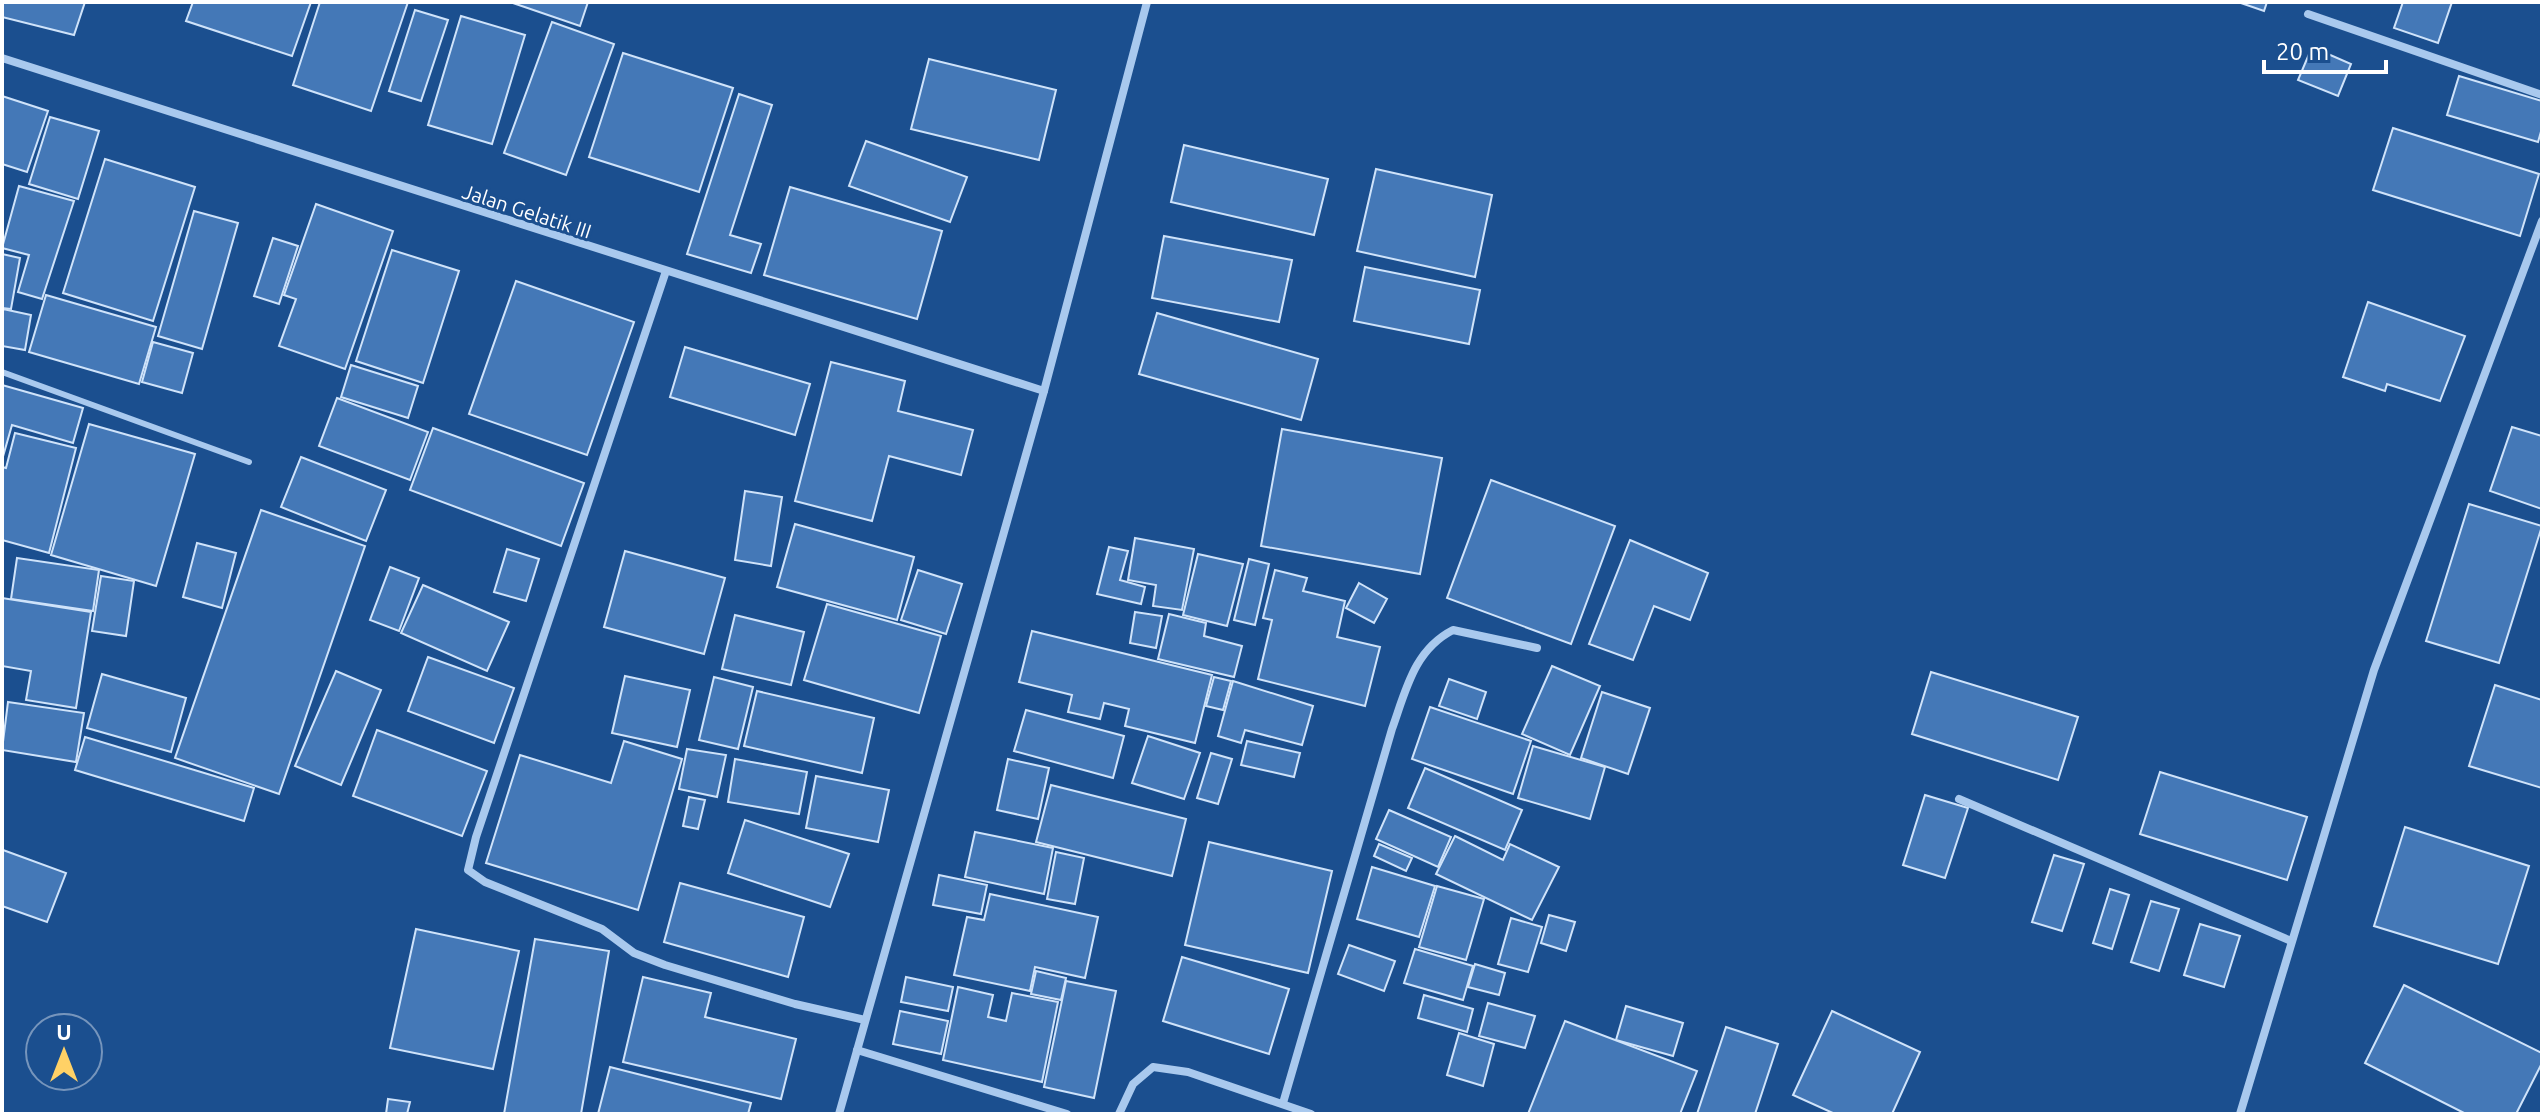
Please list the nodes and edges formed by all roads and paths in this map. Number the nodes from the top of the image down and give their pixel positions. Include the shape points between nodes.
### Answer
1 (1147, 2) edge
2 (2308, 14) dead end
3 (2, 58) edge
4 (2542, 95) edge
5 (2542, 221) edge
6 (666, 271) junction
7 (2, 372) edge
8 (1044, 391) junction
9 (249, 462) dead end
10 (1537, 648) dead end
11 (1959, 799) dead end
12 (2291, 941) junction
13 (865, 1020) junction
14 (857, 1050) junction
15 (1283, 1103) junction
16 (839, 1114) edge
17 (1067, 1114) edge
18 (1119, 1114) edge
19 (1311, 1114) edge
20 (2240, 1114) edge

1 - 8 street
2 - 4 street
3 - 6 street, Jalan Gelatik III
5 - 12 street via 2374,670
6 - 8 street, Jalan Gelatik III
6 - 13 street via 468,870 485,882 602,929 654,961
7 - 9 lane
8 - 13 street
10 - 15 street via 1453,630 1432,641 1413,672
11 - 12 street
12 - 20 street
13 - 14 street
14 - 16 street
14 - 17 street
15 - 18 street via 1188,1072 1153,1067 1133,1084
15 - 19 street

